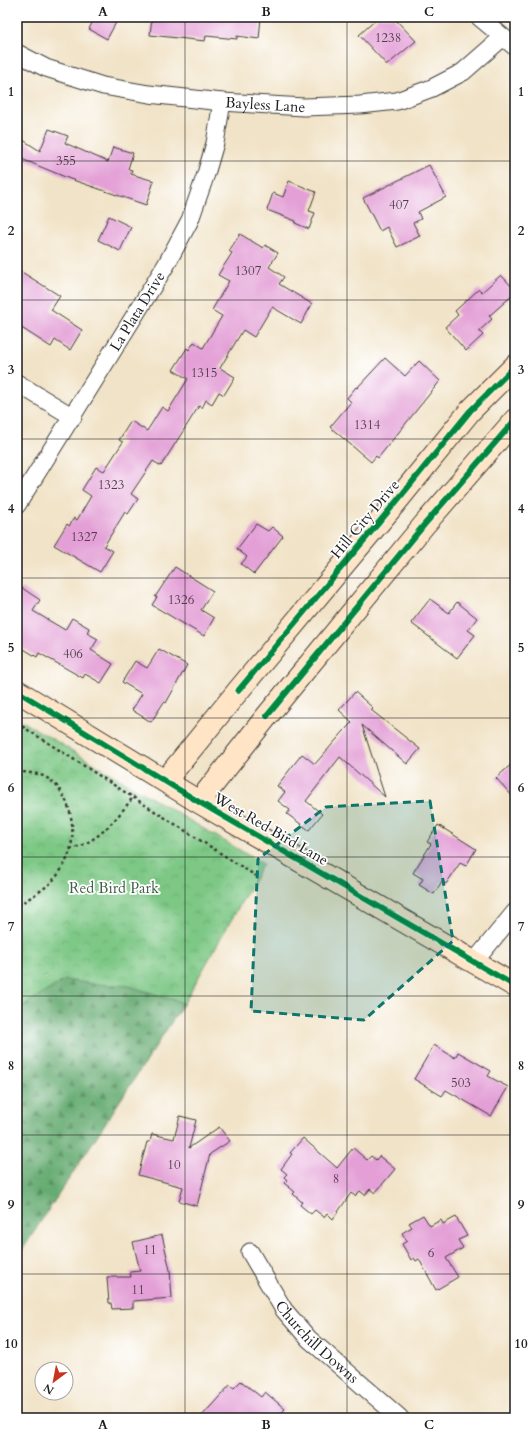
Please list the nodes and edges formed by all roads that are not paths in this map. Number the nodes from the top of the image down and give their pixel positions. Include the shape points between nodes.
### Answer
1 (479, 17) edge
2 (509, 42) edge
3 (17, 53) edge
4 (222, 102) junction
5 (515, 366) edge
6 (17, 383) edge
7 (73, 417) junction
8 (515, 420) edge
9 (396, 502) junction
10 (17, 506) edge
11 (424, 524) junction
12 (17, 691) edge
13 (165, 781) junction
14 (199, 802) junction
15 (515, 912) edge
16 (474, 962) junction
17 (515, 986) edge
18 (250, 1252) dead end
19 (400, 1418) edge

1 - 2 street
2 - 4 street, Bayless Lane via 463,72 432,88 396,100 360,105 304,106
3 - 4 street, Bayless Lane via 46,68 103,86
4 - 7 street, La Plata Drive via 215,143 190,220 166,265
5 - 9 street, Hill City Drive via 470,411
6 - 7 street
7 - 10 street, La Plata Drive
8 - 11 street
9 - 11 street
9 - 13 street, Hill City Drive
11 - 14 street
12 - 13 street, West Red Bird Lane
13 - 14 street, West Red Bird Lane
14 - 16 street, West Red Bird Lane
15 - 16 street
16 - 17 street, West Red Bird Lane
18 - 19 street, Churchill Downs via 284,1310 309,1339

